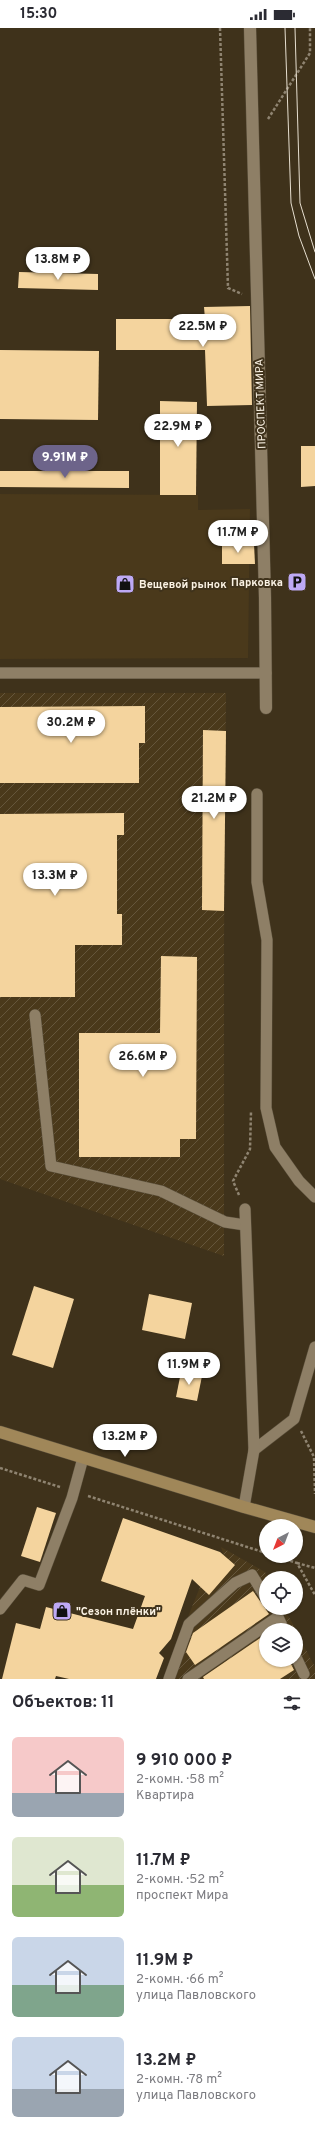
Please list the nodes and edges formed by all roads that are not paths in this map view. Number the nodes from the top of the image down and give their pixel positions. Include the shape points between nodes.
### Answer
1 (250, 28) edge
2 (0, 673) edge
3 (266, 673) junction
4 (266, 708) dead end
5 (257, 794) dead end
6 (34, 1015) dead end
7 (315, 1197) edge
8 (245, 1209) dead end
9 (245, 1225) junction
10 (315, 1347) edge
11 (0, 1432) edge
12 (254, 1450) junction
13 (83, 1458) junction
14 (244, 1507) junction
15 (315, 1527) edge
16 (259, 1586) edge
17 (0, 1608) edge
18 (272, 1615) edge
19 (298, 1667) edge
20 (301, 1677) edge
21 (169, 1679) edge
22 (188, 1679) edge

1 - 3 street, ПРОСПЕКТ МИРА
2 - 3 lane
3 - 4 street, ПРОСПЕКТ МИРА
5 - 7 lane via 257,882 267,940 266,1108 275,1147 299,1181
6 - 9 lane via 50,1166 161,1191 225,1222
8 - 9 lane
9 - 12 lane
10 - 12 lane via 294,1419
11 - 13 street
12 - 14 lane
13 - 14 street
13 - 17 lane via 74,1492 40,1584 23,1580
14 - 15 street
16 - 21 lane via 252,1575 235,1583 189,1624
18 - 22 lane
19 - 20 lane

